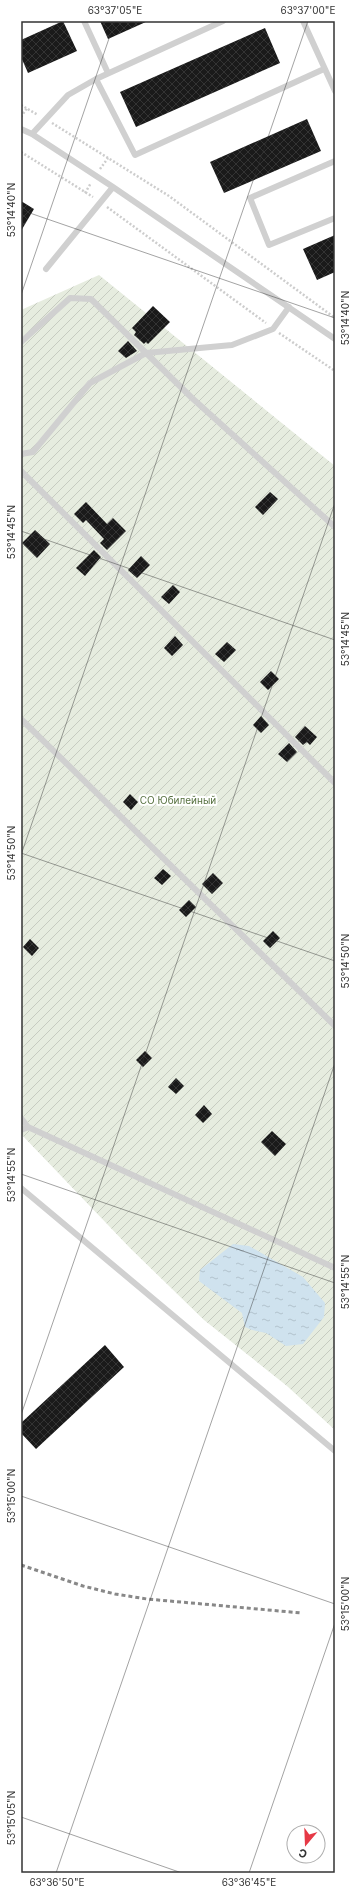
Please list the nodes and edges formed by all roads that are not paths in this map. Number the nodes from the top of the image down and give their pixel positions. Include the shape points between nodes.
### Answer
1 (84, 21) edge
2 (223, 21) edge
3 (303, 21) edge
4 (324, 69) junction
5 (108, 73) junction
6 (96, 78) junction
7 (335, 92) edge
8 (21, 129) edge
9 (32, 134) junction
10 (335, 161) edge
11 (113, 187) junction
12 (335, 218) edge
13 (46, 269) dead end
14 (289, 307) junction
15 (335, 339) edge
16 (21, 342) edge
17 (146, 353) junction
18 (21, 454) edge
19 (21, 471) edge
20 (335, 527) edge
21 (21, 719) edge
22 (335, 783) edge
23 (335, 1026) edge
24 (21, 1118) edge
25 (28, 1127) junction
26 (21, 1130) edge
27 (21, 1188) edge
28 (335, 1268) edge
29 (335, 1451) edge

1 - 5 lane
2 - 5 lane
3 - 4 lane
4 - 6 lane via 135,155
4 - 7 lane
5 - 6 lane
6 - 9 lane via 68,95
8 - 9 lane
9 - 11 lane
10 - 12 lane via 250,198 269,245
11 - 13 lane
11 - 14 lane
14 - 15 lane
14 - 17 lane via 273,329 232,345
16 - 17 lane via 70,298 91,299
17 - 18 lane via 90,383 33,452
17 - 20 lane
19 - 22 lane
21 - 23 lane
24 - 25 lane
25 - 26 lane
25 - 28 lane
27 - 29 lane

